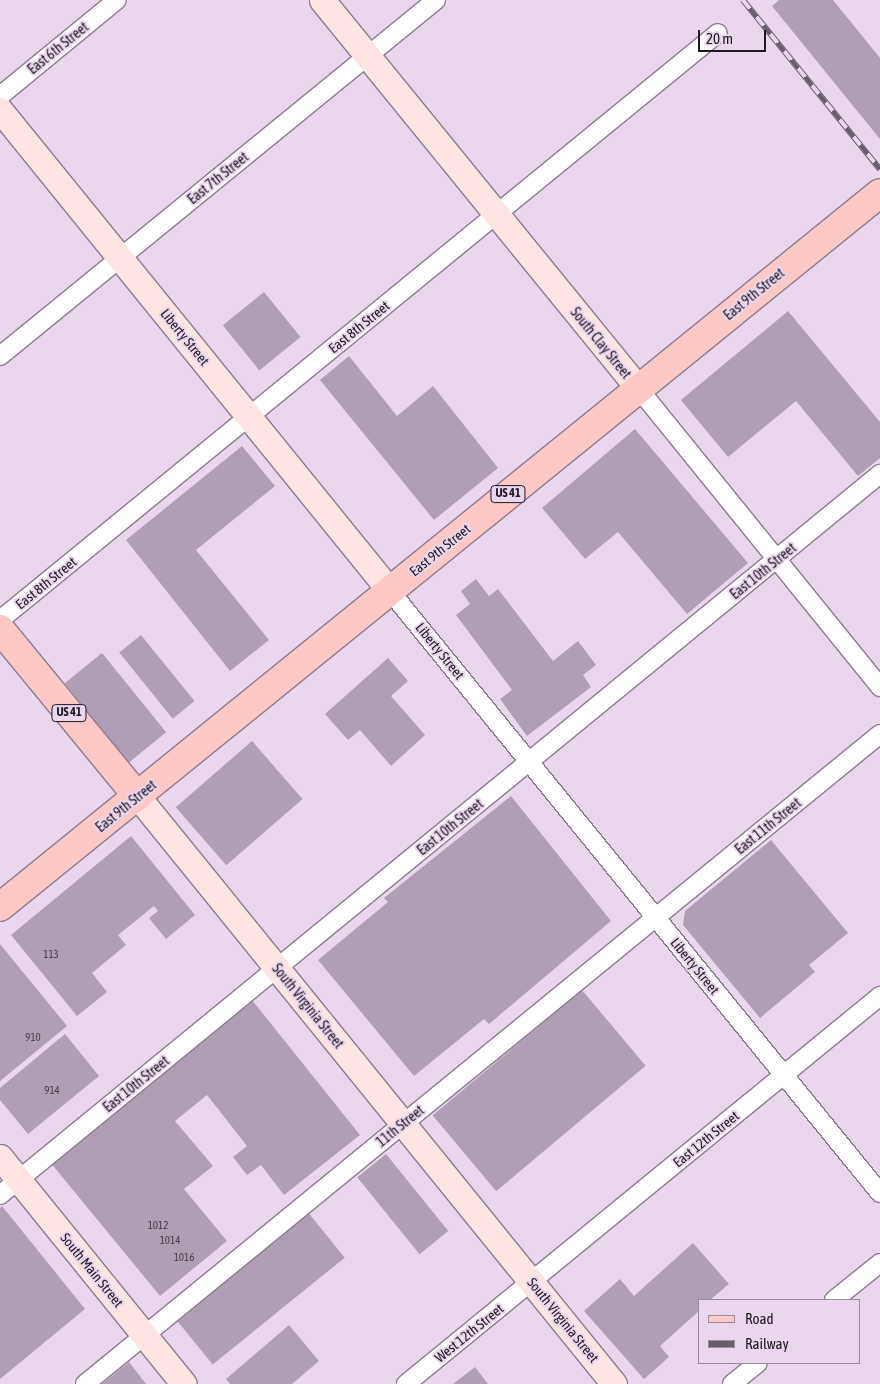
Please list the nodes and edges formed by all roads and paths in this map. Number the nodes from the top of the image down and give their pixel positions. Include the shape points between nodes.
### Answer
1 (117, 0) edge
2 (322, 0) edge
3 (436, 0) edge
4 (718, 33) dead end
5 (367, 56) junction
6 (0, 96) edge
7 (0, 110) edge
8 (880, 193) edge
9 (496, 214) junction
10 (120, 258) junction
11 (0, 356) edge
12 (638, 388) junction
13 (249, 417) junction
14 (880, 474) edge
15 (777, 560) junction
16 (390, 590) junction
17 (0, 620) edge
18 (0, 628) edge
19 (880, 687) edge
20 (880, 734) edge
21 (530, 762) junction
22 (138, 797) junction
23 (0, 907) edge
24 (656, 917) junction
25 (277, 968) junction
26 (880, 996) edge
27 (784, 1075) junction
28 (403, 1124) junction
29 (0, 1157) edge
30 (9, 1187) edge
31 (880, 1193) edge
32 (880, 1263) edge
33 (531, 1282) junction
34 (835, 1299) edge
35 (145, 1335) junction
36 (757, 1364) edge
37 (85, 1384) edge
38 (184, 1384) edge
39 (406, 1384) edge
40 (614, 1384) edge
41 (732, 1384) edge

1 - 6 street, East 6th Street
2 - 5 street, South Clay Street
3 - 5 street, East 7th Street
4 - 9 street, East 8th Street
5 - 9 street, South Clay Street
5 - 10 street, East 7th Street
7 - 10 street, Liberty Street
8 - 12 main road, East 9th Street / US 41
9 - 12 street, South Clay Street
9 - 13 street, East 8th Street
10 - 11 street, East 7th Street
10 - 13 street, Liberty Street
12 - 15 street, South Clay Street
12 - 16 main road, East 9th Street / US 41
13 - 16 street, Liberty Street
13 - 17 street, East 8th Street
14 - 15 street, East 10th Street
15 - 19 street, South Clay Street
15 - 21 street, East 10th Street
16 - 21 street, Liberty Street
16 - 22 main road, East 9th Street / US 41
18 - 22 main road, South Virginia Street / US 41
20 - 24 street, East 11th Street
21 - 24 street, Liberty Street
21 - 25 street, East 10th Street
22 - 23 main road, East 9th Street / US 41
22 - 25 street, South Virginia Street
24 - 27 street, Liberty Street
24 - 28 street, 11th Street
25 - 28 street, South Virginia Street
25 - 30 street, East 10th Street
26 - 27 street, East 12th Street
27 - 31 street, Liberty Street
27 - 33 street, East 12th Street
28 - 33 street, South Virginia Street
28 - 35 street, 11th Street
29 - 30 street, South Main Street
30 - 35 street, South Main Street
32 - 34 street
33 - 39 street, West 12th Street
33 - 40 street, South Virginia Street
35 - 37 street, 11th Street
35 - 38 street, South Main Street
36 - 41 street

